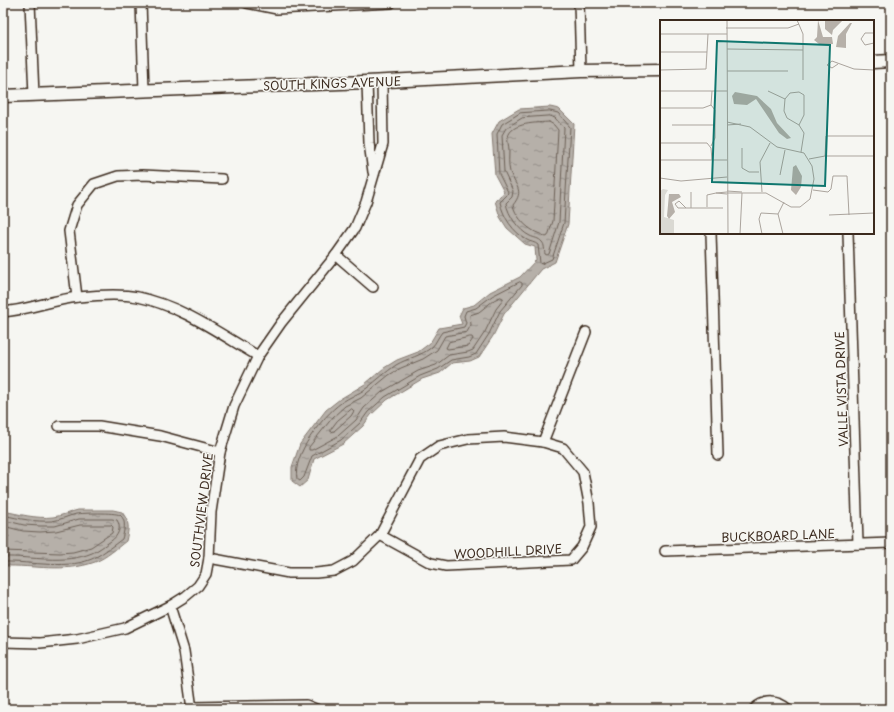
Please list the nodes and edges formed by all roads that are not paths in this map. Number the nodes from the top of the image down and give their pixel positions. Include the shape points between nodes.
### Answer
1 (30, 3) edge
2 (141, 3) edge
3 (247, 3) edge
4 (391, 3) edge
5 (579, 3) edge
6 (362, 4) edge
7 (891, 61) edge
8 (874, 62) edge
9 (660, 70) edge
10 (581, 71) junction
11 (382, 81) junction
12 (367, 82) junction
13 (144, 90) junction
14 (34, 95) junction
15 (3, 96) edge
16 (373, 174) junction
17 (222, 180) dead end
18 (711, 234) edge
19 (848, 234) edge
20 (336, 255) junction
21 (373, 287) dead end
22 (77, 297) junction
23 (3, 312) edge
24 (586, 332) dead end
25 (258, 356) junction
26 (59, 426) dead end
27 (543, 442) junction
28 (220, 452) junction
29 (718, 454) dead end
30 (380, 535) junction
31 (891, 543) edge
32 (858, 544) junction
33 (665, 551) dead end
34 (209, 558) junction
35 (170, 606) junction
36 (3, 642) edge
37 (192, 708) edge
38 (316, 709) edge
39 (754, 709) edge
40 (788, 709) edge

1 - 14 street
2 - 13 street
3 - 6 street via 277,9
4 - 6 street
5 - 10 street
7 - 8 street
9 - 10 street, SOUTH KINGS AVENUE
10 - 11 street, SOUTH KINGS AVENUE
11 - 12 street, SOUTH KINGS AVENUE
11 - 16 street, SOUTHVIEW DRIVE via 383,144
12 - 13 street, SOUTH KINGS AVENUE
12 - 16 street, SOUTHVIEW DRIVE
13 - 14 street, SOUTH KINGS AVENUE
14 - 15 street, SOUTH KINGS AVENUE
16 - 20 street, SOUTHVIEW DRIVE via 366,202 355,228
17 - 22 street via 143,175 118,176 94,184 77,205 70,231
18 - 29 street
19 - 32 street, VALLE VISTA DRIVE
20 - 21 street
20 - 25 street, SOUTHVIEW DRIVE
22 - 23 street
22 - 25 street via 137,296 160,303 189,315
24 - 27 street
25 - 28 street, SOUTHVIEW DRIVE via 234,406
26 - 28 street via 98,426 160,436
27 - 30 street, WOODHILL DRIVE via 504,437 468,439 439,446 420,459
27 - 30 street, WOODHILL DRIVE via 563,448 583,472 591,527 582,547 571,560 446,566 430,563
28 - 34 street, SOUTHVIEW DRIVE via 211,512
30 - 34 street, WOODHILL DRIVE via 353,561 334,571 289,573
31 - 32 street, BUCKBOARD LANE
32 - 33 street, BUCKBOARD LANE
34 - 35 street, SOUTHVIEW DRIVE via 206,574 198,586
35 - 36 street, SOUTHVIEW DRIVE via 125,628 90,636 40,643
35 - 37 street via 184,651
37 - 38 street via 306,705
39 - 40 street via 762,704 779,702

